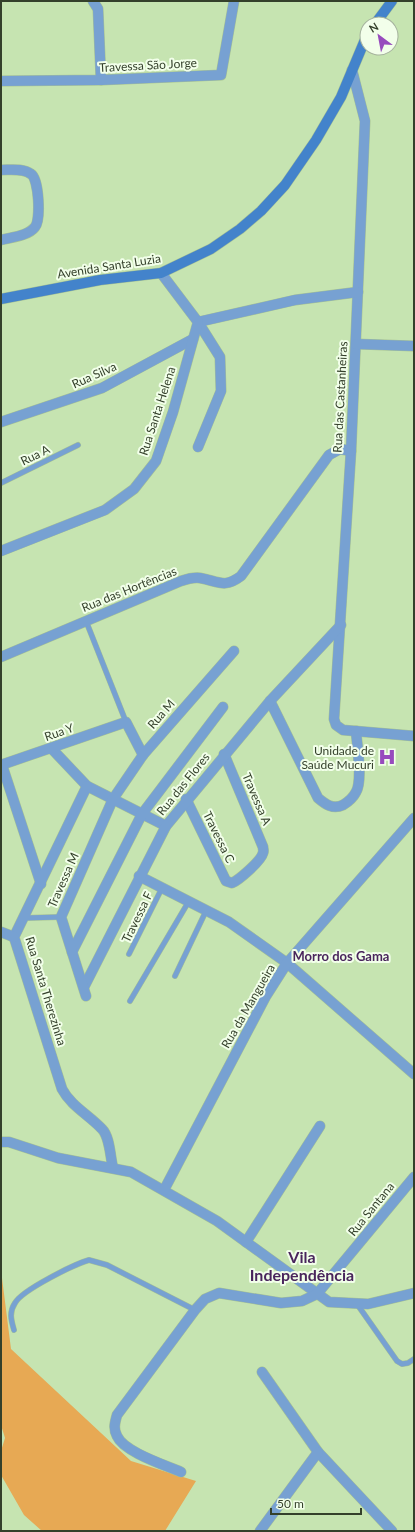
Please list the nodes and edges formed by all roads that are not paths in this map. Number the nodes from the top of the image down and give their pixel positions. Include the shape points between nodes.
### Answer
1 (93, 1) edge
2 (234, 1) edge
3 (392, 1) edge
4 (381, 16) edge
5 (359, 54) edge
6 (352, 70) junction
7 (101, 80) junction
8 (1, 81) edge
9 (1, 170) edge
10 (1, 240) edge
11 (161, 273) junction
12 (358, 292) junction
13 (1, 299) edge
14 (198, 322) junction
15 (193, 339) junction
16 (356, 344) junction
17 (414, 346) edge
18 (1, 422) edge
19 (78, 445) dead end
20 (198, 448) dead end
21 (351, 451) junction
22 (1, 483) edge
23 (1, 551) edge
24 (86, 621) junction
25 (341, 625) junction
26 (234, 651) dead end
27 (1, 657) edge
28 (270, 701) junction
29 (223, 707) dead end
30 (126, 722) junction
31 (356, 731) junction
32 (414, 736) edge
33 (52, 748) junction
34 (224, 754) junction
35 (142, 755) junction
36 (2, 765) edge
37 (87, 786) junction
38 (113, 799) junction
39 (186, 799) junction
40 (142, 814) junction
41 (414, 818) edge
42 (166, 826) junction
43 (139, 876) junction
44 (232, 883) joint
45 (41, 884) junction
46 (162, 888) junction
47 (189, 901) junction
48 (206, 911) junction
49 (61, 917) junction
50 (24, 918) junction
51 (1, 932) edge
52 (14, 937) junction
53 (72, 952) junction
54 (129, 954) dead end
55 (287, 963) junction
56 (175, 976) dead end
57 (85, 991) joint
58 (130, 1001) dead end
59 (414, 1074) edge
60 (320, 1126) dead end
61 (1, 1142) edge
62 (113, 1168) junction
63 (414, 1177) edge
64 (164, 1190) junction
65 (246, 1242) junction
66 (414, 1293) edge
67 (317, 1294) junction
68 (356, 1304) junction
69 (195, 1310) junction
70 (14, 1330) dead end
71 (414, 1359) edge
72 (262, 1372) dead end
73 (318, 1452) junction
74 (181, 1472) dead end
75 (260, 1531) edge
76 (392, 1531) edge

1 - 7 street via 98,9
2 - 7 street, Travessa São Jorge via 221,75
3 - 4 street
5 - 6 street, Avenida Santa Luzia
6 - 11 street, Avenida Santa Luzia via 341,97 316,140 285,184 261,211 211,249
6 - 12 street, Rua das Castanheiras via 365,121
7 - 8 street, Travessa São Jorge
9 - 10 street via 24,170 32,174 37,182 38,217 36,226 27,233
11 - 13 street, Avenida Santa Luzia via 100,280
11 - 14 street
12 - 14 street via 295,300
12 - 16 street, Rua das Castanheiras
14 - 15 street, Rua Santa Helena
14 - 20 street via 220,357 221,391
15 - 18 street, Rua Silva via 102,388
15 - 23 street, Rua Santa Helena via 173,412 156,461 134,489 106,510
16 - 17 street
16 - 21 street, Rua das Castanheiras
19 - 22 lane, Rua A
21 - 24 street, Rua das Hortências via 340,449 330,455 234,582 222,584 199,578 190,579
21 - 25 street, Rua das Castanheiras
24 - 27 street, Rua das Hortências
24 - 30 lane
25 - 28 street, Rua das Flores
25 - 31 street, Rua das Castanheiras via 334,719 336,725 343,730
26 - 35 street, Rua M
28 - 31 street via 318,798 326,805 340,806 349,801 356,792 359,783
28 - 34 street, Rua das Flores
29 - 40 street
30 - 33 street, Rua Y
30 - 35 street
31 - 32 street
33 - 36 street, Rua Y
33 - 37 street
34 - 39 street, Rua das Flores
34 - 44 street, Travessa A via 263,847 263,853 238,881
35 - 38 street, Rua M
36 - 45 street
37 - 38 street
37 - 45 street, Rua Santa Therezinha
38 - 40 street
38 - 49 street, Travessa M
39 - 42 street, Rua das Flores
39 - 44 street, Travessa C via 226,881
40 - 42 street
40 - 53 street
41 - 55 street, Rua da Mangueira
42 - 43 street, Rua das Flores
43 - 46 street
43 - 57 street, Rua das Flores
45 - 50 street, Rua Santa Therezinha
46 - 47 street
46 - 54 lane, Travessa F
47 - 48 street
47 - 58 lane
48 - 55 street via 229,922
48 - 56 lane
49 - 50 lane
49 - 53 street, Travessa M
50 - 52 street, Rua Santa Therezinha
51 - 52 street
52 - 62 street, Rua Santa Therezinha via 62,1089 106,1135
53 - 57 street, Travessa M
55 - 59 street
55 - 64 street, Rua da Mangueira via 266,996
60 - 65 street
61 - 62 street via 9,1142 58,1158
62 - 64 street via 131,1172
63 - 67 street, Rua Santana
64 - 65 street via 218,1221
65 - 67 street
66 - 68 street via 368,1304
67 - 68 street via 329,1302
67 - 69 street via 302,1301 281,1303 219,1293 205,1299
68 - 71 lane via 397,1361 402,1364
69 - 70 lane via 107,1265 90,1260 25,1292 15,1301 11,1319
69 - 74 street via 117,1415 115,1422 117,1436 126,1446
72 - 73 street
73 - 75 street
73 - 76 street

